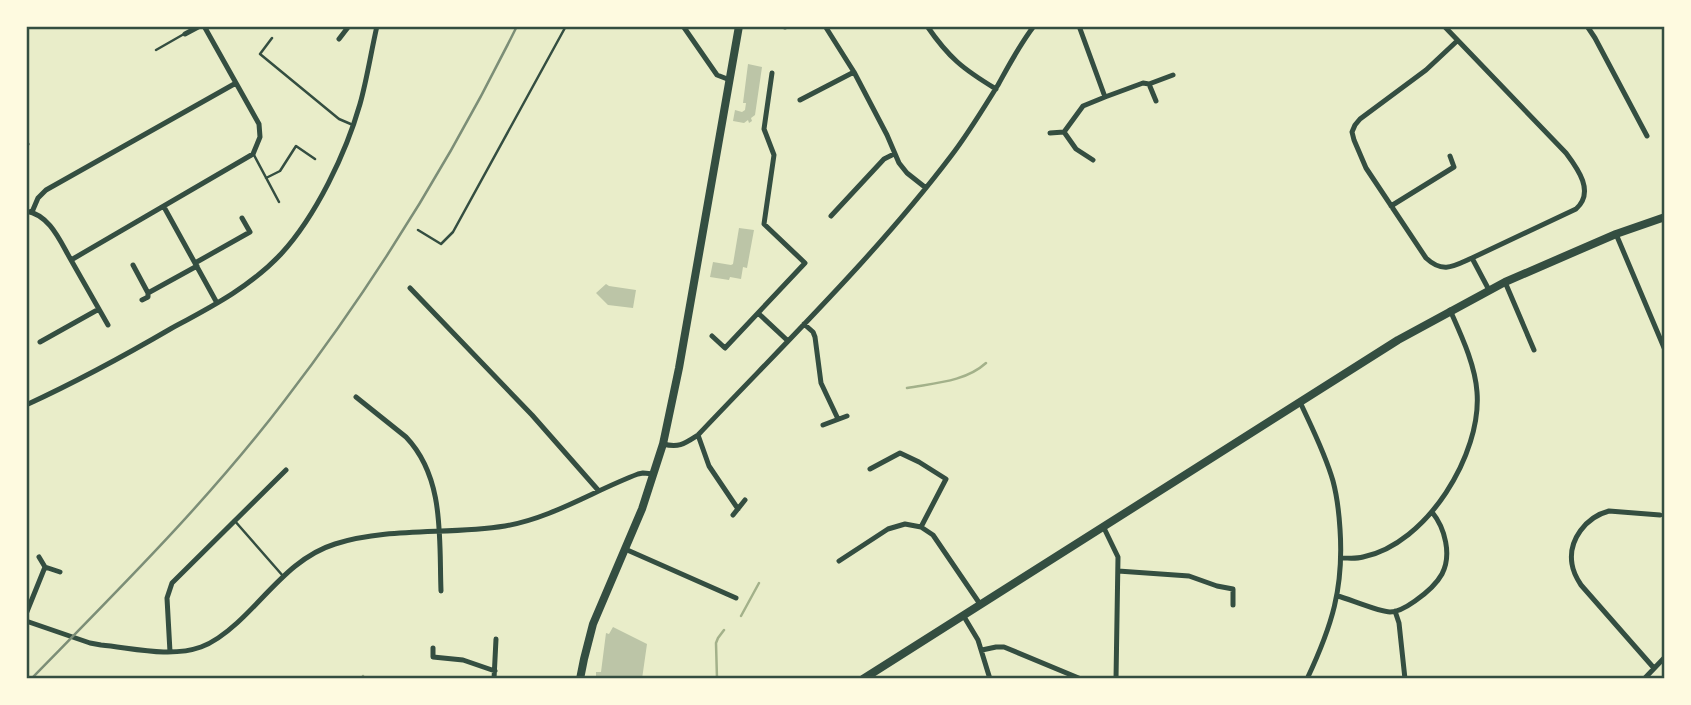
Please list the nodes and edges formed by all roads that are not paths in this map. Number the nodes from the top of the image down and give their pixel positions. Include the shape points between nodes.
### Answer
1 (202, 26) edge
2 (349, 26) edge
3 (377, 26) edge
4 (566, 26) edge
5 (683, 26) edge
6 (738, 26) edge
7 (825, 26) edge
8 (927, 26) edge
9 (1034, 26) edge
10 (1079, 26) edge
11 (1444, 26) edge
12 (1587, 26) edge
13 (185, 34) joint
14 (272, 38) dead end
15 (339, 39) dead end
16 (1457, 41) junction
17 (156, 50) dead end
18 (854, 72) junction
19 (772, 73) dead end
20 (1173, 75) dead end
21 (730, 80) junction
22 (236, 83) junction
23 (1149, 84) junction
24 (996, 89) junction
25 (1105, 97) junction
26 (800, 100) dead end
27 (1156, 101) dead end
28 (353, 125) junction
29 (1064, 132) junction
30 (1049, 133) dead end
31 (1647, 136) dead end
32 (253, 154) junction
33 (894, 154) junction
34 (1450, 156) dead end
35 (314, 159) dead end
36 (1093, 160) dead end
37 (266, 178) junction
38 (926, 188) junction
39 (279, 202) dead end
40 (1391, 206) junction
41 (164, 207) junction
42 (29, 211) edge
43 (831, 216) dead end
44 (1665, 217) edge
45 (242, 218) dead end
46 (418, 230) dead end
47 (1616, 234) junction
48 (1472, 258) junction
49 (71, 260) junction
50 (133, 265) dead end
51 (196, 265) junction
52 (1505, 282) junction
53 (410, 288) dead end
54 (1489, 290) junction
55 (148, 293) junction
56 (142, 300) dead end
57 (217, 303) junction
58 (99, 309) junction
59 (1450, 310) junction
60 (758, 313) junction
61 (804, 324) junction
62 (108, 325) dead end
63 (712, 336) dead end
64 (788, 341) junction
65 (40, 342) dead end
66 (1534, 350) dead end
67 (1665, 350) edge
68 (356, 397) dead end
69 (1300, 402) junction
70 (26, 405) edge
71 (847, 416) dead end
72 (838, 419) junction
73 (822, 425) dead end
74 (698, 435) junction
75 (663, 444) junction
76 (870, 469) dead end
77 (286, 470) dead end
78 (654, 474) junction
79 (597, 490) junction
80 (745, 500) dead end
81 (738, 509) junction
82 (1432, 512) junction
83 (733, 515) dead end
84 (1660, 515) dead end
85 (234, 520) junction
86 (1103, 526) junction
87 (921, 527) junction
88 (439, 531) junction
89 (625, 549) junction
90 (40, 557) dead end
91 (1342, 558) junction
92 (839, 561) dead end
93 (45, 567) junction
94 (1118, 571) junction
95 (60, 572) dead end
96 (283, 577) junction
97 (441, 591) dead end
98 (1338, 596) junction
99 (736, 598) dead end
100 (981, 604) junction
101 (1233, 605) dead end
102 (1395, 611) junction
103 (26, 614) edge
104 (963, 615) junction
105 (26, 621) edge
106 (496, 639) dead end
107 (433, 648) dead end
108 (982, 650) junction
109 (170, 652) junction
110 (1665, 657) edge
111 (1653, 667) junction
112 (495, 671) junction
113 (494, 679) edge
114 (580, 679) edge
115 (863, 679) edge
116 (990, 679) edge
117 (1082, 679) edge
118 (1116, 679) edge
119 (1307, 679) edge
120 (1405, 679) edge
121 (1644, 679) edge

1 - 13 street
1 - 22 street
2 - 15 street
3 - 28 street
4 - 46 lane via 453,232 442,244
5 - 21 street via 717,75
6 - 21 main road
7 - 18 street
8 - 24 street via 958,64
9 - 24 street
10 - 25 street
11 - 16 street
12 - 31 street
13 - 17 lane
14 - 28 lane via 260,54
16 - 40 street via 1354,125 1354,140 1366,168
16 - 48 street via 1566,152 1585,190 1576,208
18 - 26 street
18 - 33 street
19 - 60 street via 764,129 774,155 764,224 805,263
20 - 23 street
21 - 75 main road
22 - 32 street via 260,131
22 - 42 street via 46,190
23 - 25 street
23 - 27 street
24 - 38 street
25 - 29 street via 1083,106
28 - 57 street via 321,196 283,251 251,281
29 - 30 street
29 - 36 street via 1076,149
32 - 37 lane
32 - 41 street
33 - 38 street
33 - 43 street
34 - 40 street via 1454,167
35 - 37 lane via 296,146 280,171
37 - 39 lane
38 - 61 street
40 - 48 street via 1433,265 1443,268
41 - 49 street
41 - 51 street
42 - 49 street via 48,223
44 - 47 main road
45 - 51 street via 250,232
47 - 52 main road
47 - 67 street
48 - 54 street
49 - 58 street
50 - 55 street
51 - 55 street
51 - 57 street
52 - 54 main road
52 - 66 street
53 - 79 street
54 - 59 main road
55 - 56 street
57 - 70 street
58 - 62 street
58 - 65 street
59 - 69 main road
59 - 82 street via 1473,371 1477,409 1461,468
60 - 63 street via 724,348
60 - 64 street
61 - 64 street
61 - 72 street via 816,337 821,383
64 - 74 street
68 - 88 street via 413,445 434,489
69 - 86 main road
69 - 91 street via 1334,484
71 - 72 street
72 - 73 street
74 - 75 street via 683,445
74 - 81 street via 709,466
75 - 78 main road
76 - 87 street via 900,453 946,479
77 - 85 street
78 - 79 street via 638,474
78 - 89 main road
79 - 88 street via 533,520
80 - 81 street
81 - 83 street
82 - 91 street via 1377,553
82 - 102 street via 1445,541 1444,570 1423,595
84 - 111 street via 1602,513 1582,527 1572,548 1572,564 1581,586
85 - 96 lane
85 - 109 street via 172,583 167,598
86 - 94 street via 1118,557
86 - 100 main road
87 - 92 street via 905,524 888,529
87 - 100 street via 933,535
88 - 96 street via 397,533 333,545 304,559
88 - 97 street
89 - 99 street
89 - 114 main road via 593,624
90 - 93 street
91 - 98 street
93 - 95 street
93 - 103 street
94 - 101 street via 1189,576 1233,589
94 - 118 street
96 - 109 street via 214,641
98 - 102 street
98 - 119 street
100 - 104 main road
102 - 120 street
104 - 108 street
104 - 115 main road
105 - 109 street via 90,643
106 - 112 street
107 - 112 street via 433,657 463,660
108 - 116 street
108 - 117 street via 1004,647
110 - 111 street
111 - 121 street
112 - 113 street

